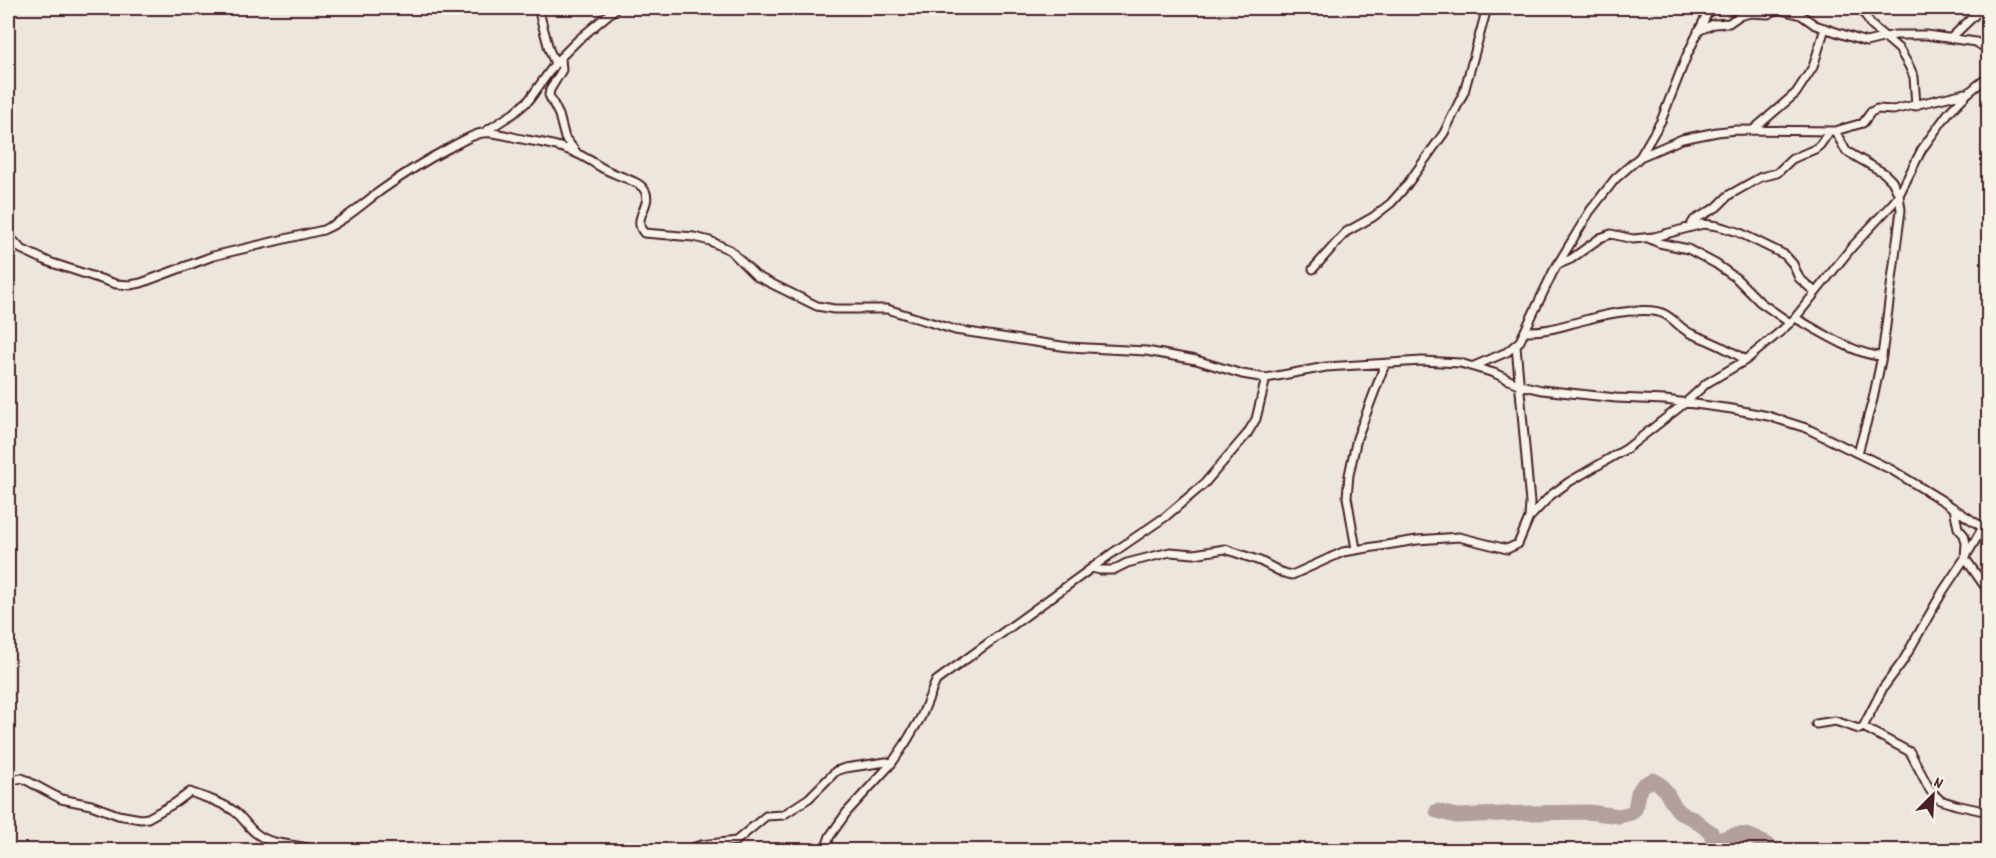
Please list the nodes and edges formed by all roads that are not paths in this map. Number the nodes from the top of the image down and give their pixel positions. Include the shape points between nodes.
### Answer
1 (538, 8) edge
2 (616, 8) edge
3 (1487, 8) edge
4 (1710, 8) edge
5 (1861, 8) edge
6 (1987, 8) edge
7 (1825, 28) junction
8 (1698, 31) junction
9 (1885, 37) junction
10 (1950, 38) junction
11 (1989, 50) edge
12 (561, 58) junction
13 (555, 64) junction
14 (1989, 76) edge
15 (1968, 93) junction
16 (1916, 106) junction
17 (1753, 130) junction
18 (1832, 132) junction
19 (483, 133) junction
20 (576, 152) junction
21 (1640, 157) junction
22 (1899, 195) junction
23 (1690, 227) junction
24 (8, 235) edge
25 (1648, 238) junction
26 (1557, 265) junction
27 (1313, 269) dead end
28 (1815, 292) junction
29 (1792, 321) junction
30 (1526, 332) junction
31 (1516, 346) junction
32 (1882, 356) junction
33 (1746, 360) junction
34 (1385, 364) junction
35 (1474, 366) junction
36 (1266, 378) junction
37 (1520, 385) junction
38 (1685, 403) junction
39 (1858, 453) junction
40 (1954, 508) junction
41 (1529, 518) junction
42 (1986, 529) edge
43 (1356, 549) junction
44 (1965, 558) junction
45 (1092, 568) junction
46 (1989, 591) edge
47 (1816, 724) dead end
48 (1863, 727) junction
49 (892, 763) junction
50 (8, 782) edge
51 (1989, 813) edge
52 (315, 850) edge
53 (622, 850) edge
54 (637, 850) edge
55 (686, 850) edge
56 (825, 850) edge

1 - 13 street
2 - 12 street
3 - 27 street via 1464,92 1444,133 1391,203 1346,232
4 - 8 street
5 - 9 street
6 - 10 street
7 - 8 street via 1801,15 1778,9 1768,14 1739,16
7 - 9 street via 1866,42
7 - 17 street via 1813,67 1796,93
8 - 21 street via 1661,121
9 - 10 street
9 - 16 street via 1899,49 1914,77
10 - 11 street via 1976,42
12 - 13 street
12 - 20 street via 562,70 549,95 565,138
13 - 19 street via 529,100
14 - 15 street
15 - 16 street
15 - 22 street via 1922,149
16 - 18 street via 1877,109 1863,123
17 - 18 street
17 - 21 street via 1701,134
18 - 22 street via 1846,151 1884,173
18 - 23 street via 1815,149 1729,195
19 - 20 street via 553,144
19 - 24 street via 435,155 337,224 213,256 141,283 116,284 49,262 21,249
20 - 36 street via 606,172 645,189 647,202 639,219 644,233 710,241 730,250 756,276 817,306 887,309 955,330 1068,347 1146,351
21 - 26 street via 1604,192
22 - 28 street
22 - 32 street via 1900,218
23 - 25 street
23 - 28 street via 1718,226 1774,248 1789,258 1799,278
25 - 26 street via 1611,234
25 - 29 street via 1688,249 1716,264 1760,302
26 - 30 street
28 - 29 street
29 - 32 street via 1860,351
29 - 33 street
30 - 31 street
30 - 33 street via 1550,330 1589,318 1656,311 1690,334
31 - 35 street
31 - 37 street
32 - 39 street
33 - 38 street via 1707,383
34 - 35 street via 1444,362
34 - 36 street via 1326,367
34 - 43 street via 1357,438 1350,475 1347,497
35 - 37 street
36 - 45 street via 1256,419 1204,484
37 - 38 street via 1558,393
37 - 41 street
38 - 39 street via 1732,408 1789,421
38 - 41 street via 1626,449 1551,495
39 - 40 street
40 - 42 street
40 - 44 street via 1966,543
41 - 43 street via 1518,544 1512,548 1459,537
42 - 44 street
43 - 45 street via 1292,575 1221,548 1194,554 1170,552 1113,570
44 - 46 street
44 - 48 street
45 - 49 street via 936,681 921,717
47 - 48 street via 1835,721
48 - 51 street via 1910,752 1930,790 1940,800
49 - 55 street via 836,771 809,798 783,815 766,816 736,841
49 - 56 street via 847,812
50 - 52 street via 21,778 61,799 141,819 190,792 225,805 257,835
53 - 54 street

